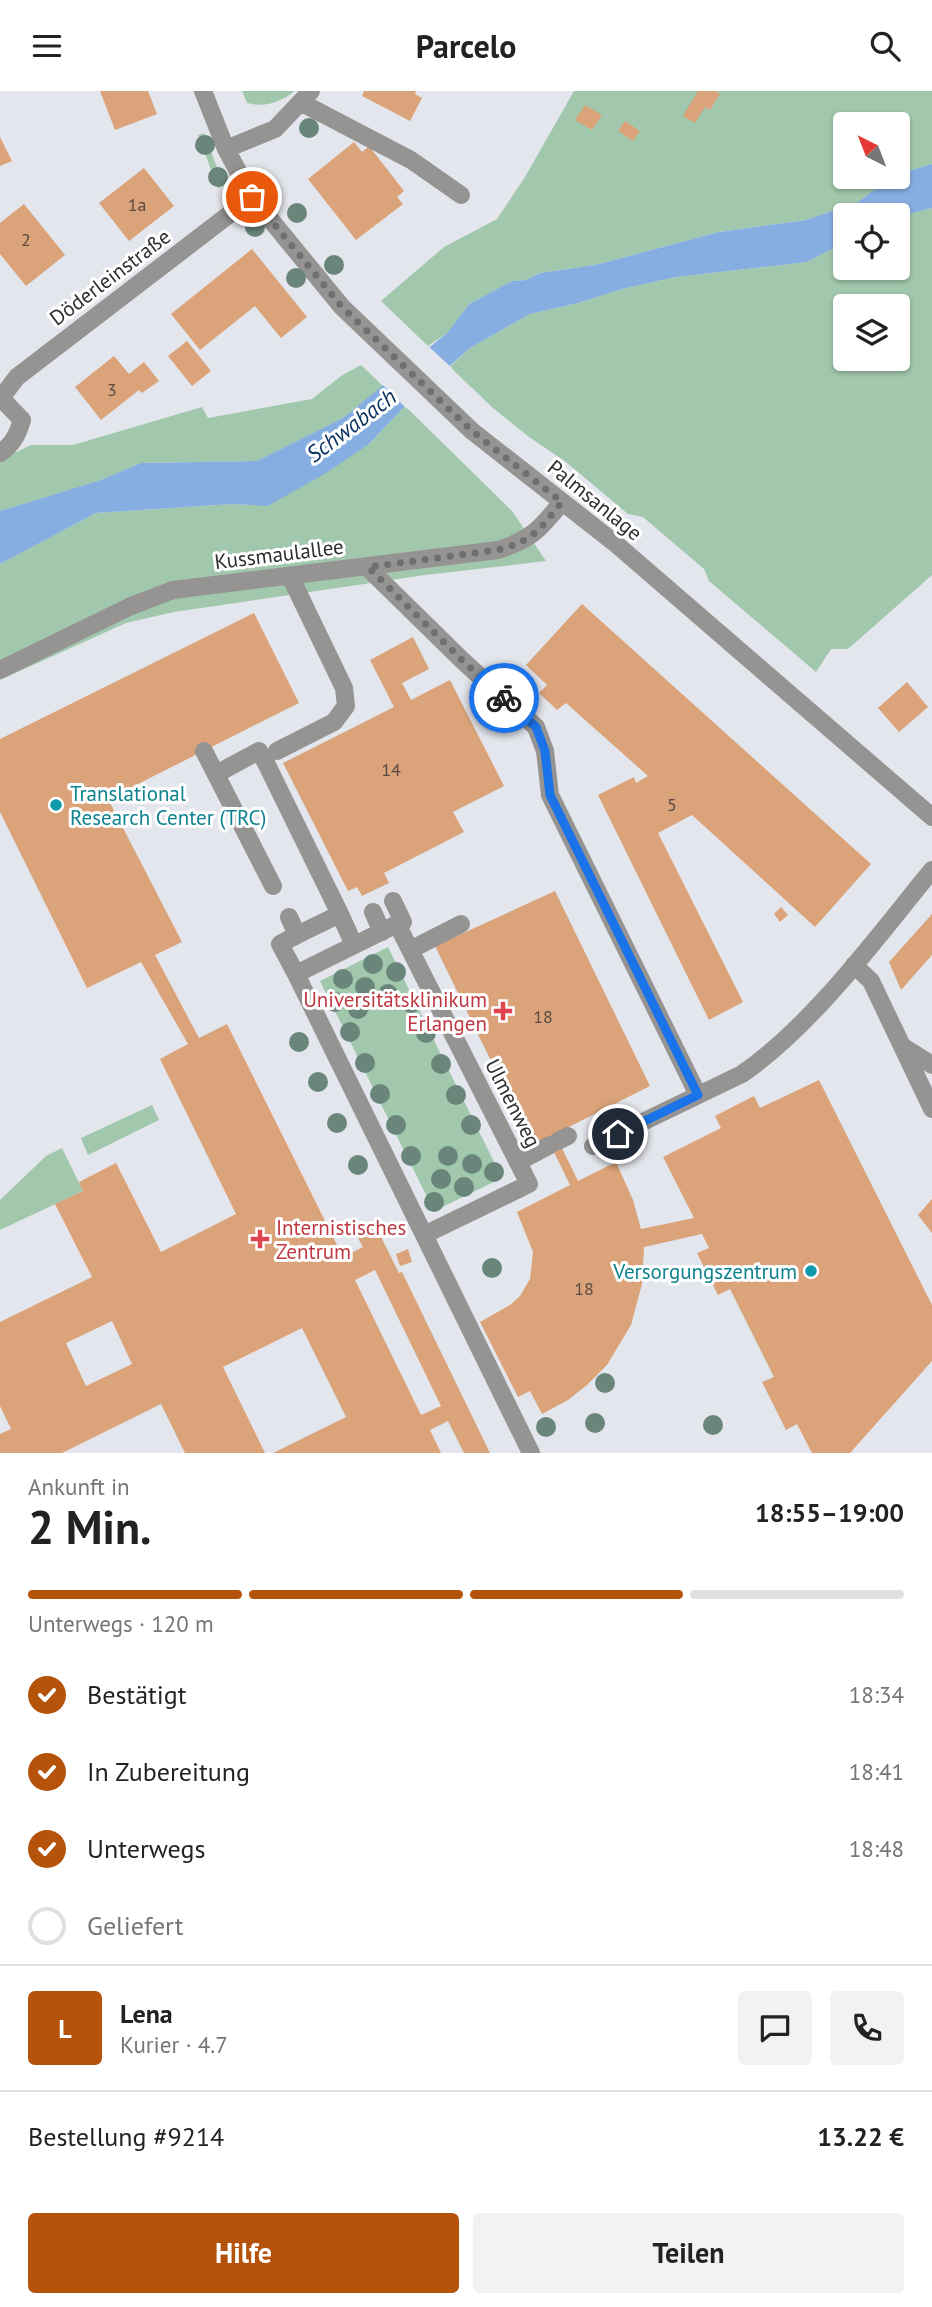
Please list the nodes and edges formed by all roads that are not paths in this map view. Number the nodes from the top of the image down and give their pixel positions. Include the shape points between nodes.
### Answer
1 (204, 91) edge
2 (306, 97) edge
3 (226, 149) junction
4 (461, 195) dead end
5 (252, 197) junction
6 (0, 397) edge
7 (0, 453) edge
8 (562, 502) junction
9 (368, 567) junction
10 (290, 576) junction
11 (0, 670) edge
12 (204, 751) dead end
13 (277, 751) dead end
14 (216, 773) junction
15 (932, 817) edge
16 (932, 870) edge
17 (273, 886) dead end
18 (393, 901) dead end
19 (373, 912) dead end
20 (340, 914) junction
21 (289, 917) dead end
22 (461, 924) dead end
23 (390, 928) junction
24 (298, 935) junction
25 (354, 945) junction
26 (410, 950) junction
27 (854, 965) junction
28 (296, 974) junction
29 (902, 1046) junction
30 (932, 1065) edge
31 (698, 1095) junction
32 (932, 1109) edge
33 (559, 1141) dead end
34 (593, 1146) dead end
35 (518, 1162) junction
36 (424, 1235) junction
37 (528, 1447) edge

1 - 3 street, Palmsanlage
2 - 3 street via 275,129
2 - 4 street
3 - 5 street, Palmsanlage
5 - 6 street, Döderleinstraße via 17,377
5 - 8 street, Palmsanlage via 342,307 472,431
6 - 7 street via 22,420 18,435
8 - 9 street, Kussmaulallee via 539,530 520,543
8 - 15 street, Palmsanlage
9 - 10 street, Kussmaulallee
9 - 31 street via 536,727 545,751 550,795
10 - 11 street, Kussmaulallee via 158,594
10 - 13 street via 344,688 346,706 334,722
12 - 14 street
14 - 17 street
14 - 20 street via 259,751
16 - 27 street
18 - 23 street via 403,922
19 - 23 street
20 - 24 street
20 - 25 street
21 - 24 street
22 - 26 street
23 - 25 street
23 - 26 street, Ulmenweg
24 - 28 street via 280,944
25 - 28 street
26 - 35 street, Ulmenweg
27 - 29 street via 871,981
27 - 31 street via 763,1060
28 - 36 street
29 - 30 street
29 - 32 street
31 - 34 street
33 - 35 street
35 - 36 street, Ulmenweg via 529,1184
36 - 37 street

